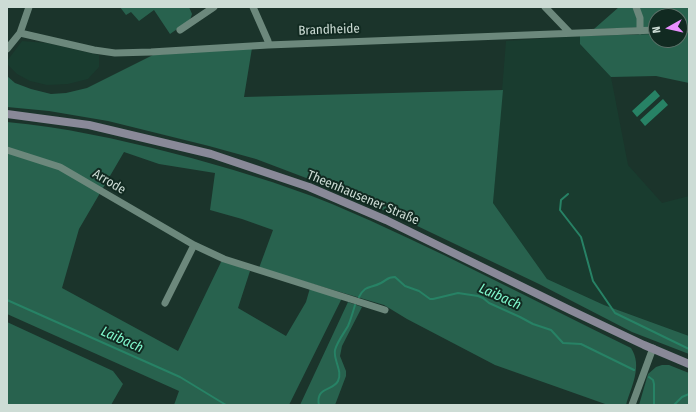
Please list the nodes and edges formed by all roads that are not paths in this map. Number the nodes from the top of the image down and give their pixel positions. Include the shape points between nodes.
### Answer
1 (29, 7) edge
2 (214, 7) edge
3 (253, 7) edge
4 (545, 7) edge
5 (636, 7) edge
6 (180, 30) dead end
7 (640, 30) junction
8 (648, 30) edge
9 (20, 33) junction
10 (570, 33) junction
11 (268, 44) junction
12 (7, 49) edge
13 (7, 114) edge
14 (7, 150) edge
15 (194, 245) junction
16 (165, 304) dead end
17 (385, 310) dead end
18 (653, 348) junction
19 (689, 364) edge
20 (632, 405) edge

1 - 9 street
2 - 6 street
3 - 11 street
4 - 10 street
5 - 7 street via 640,18
7 - 8 street, Brandheide
7 - 10 street, Brandheide
9 - 11 street, Brandheide via 94,50 115,52
9 - 12 street
10 - 11 street, Brandheide
13 - 18 main road, Theenhausener Straße via 89,125 211,154 309,187 386,220
14 - 15 street, Arrode via 60,167
15 - 16 street
15 - 17 street, Arrode via 224,259
18 - 19 main road, Theenhausener Straße
18 - 20 street

